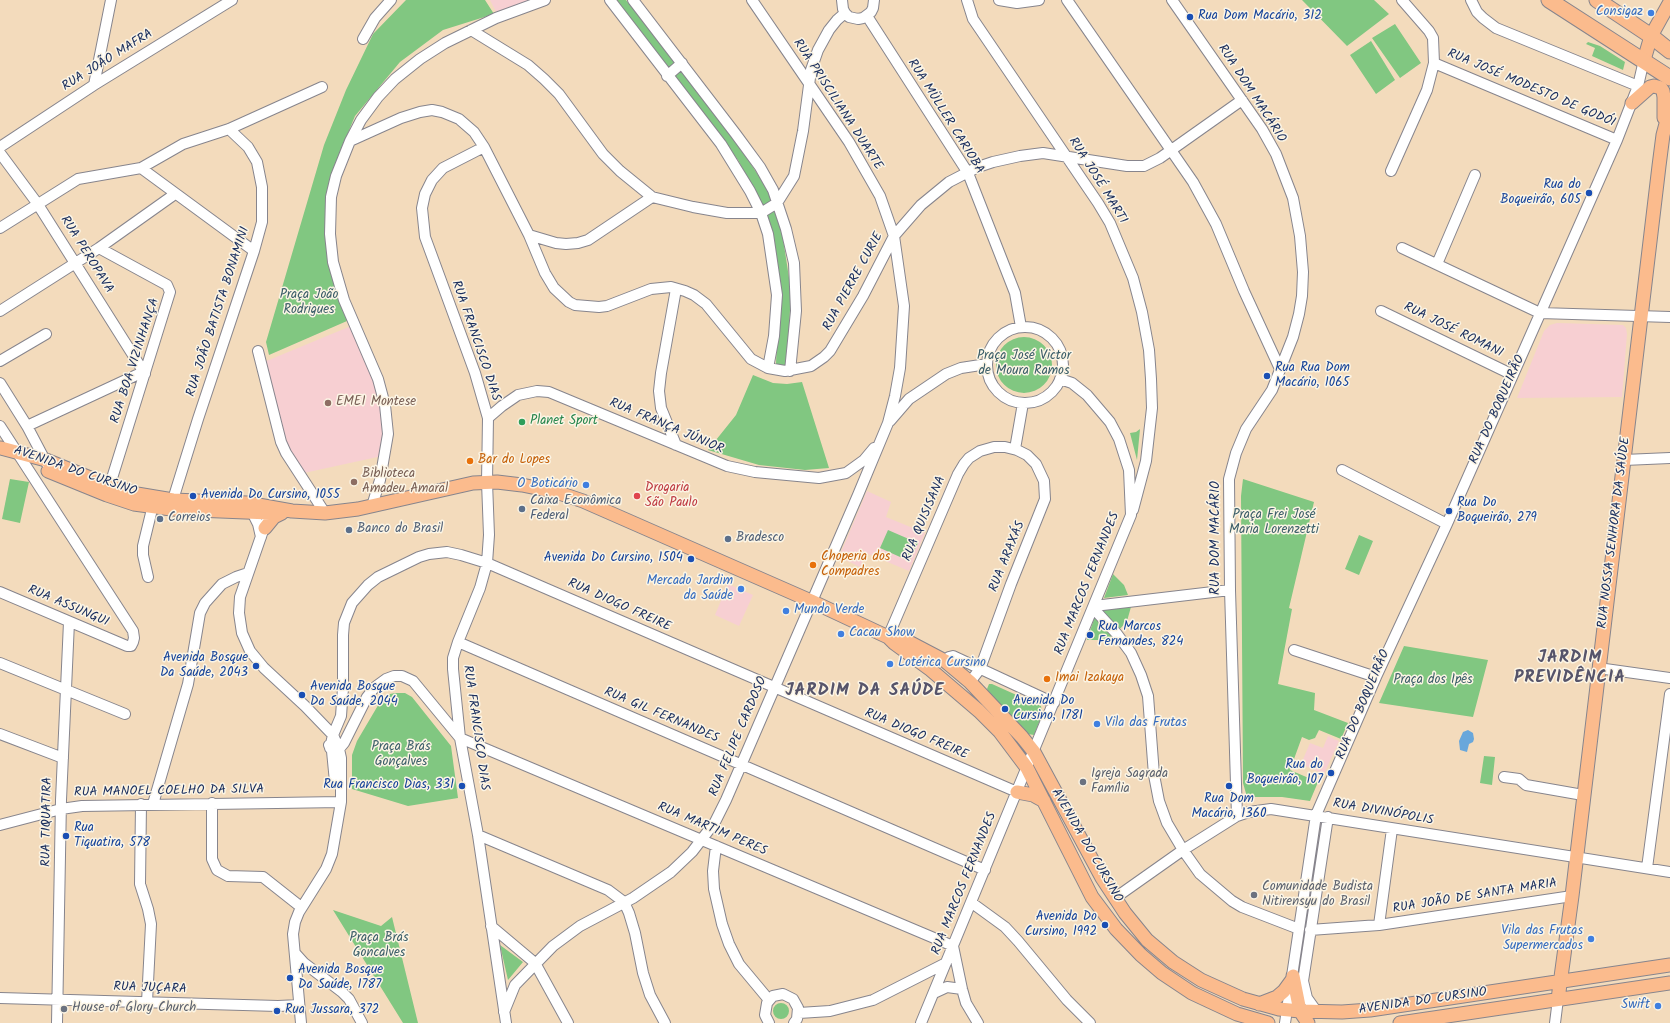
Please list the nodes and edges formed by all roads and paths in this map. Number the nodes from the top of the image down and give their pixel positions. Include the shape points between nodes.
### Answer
1 (111, 0) edge
2 (232, 0) edge
3 (391, 0) edge
4 (545, 0) edge
5 (610, 0) edge
6 (633, 0) edge
7 (752, 0) edge
8 (842, 0) edge
9 (874, 0) edge
10 (967, 0) edge
11 (999, 0) edge
12 (1039, 0) edge
13 (1066, 0) edge
14 (1172, 0) edge
15 (1402, 0) edge
16 (1471, 0) edge
17 (1549, 0) edge
18 (1597, 0) edge
19 (1670, 2) edge
20 (619, 12) junction
21 (845, 13) junction
22 (867, 16) junction
23 (471, 30) junction
24 (1651, 36) junction
25 (363, 39) dead end
26 (1670, 51) edge
27 (1644, 60) junction
28 (682, 63) junction
29 (1434, 63) junction
30 (667, 76) junction
31 (1670, 78) edge
32 (809, 84) junction
33 (94, 85) junction
34 (1638, 86) junction
35 (322, 87) dead end
36 (1242, 100) junction
37 (1632, 103) junction
38 (1670, 109) edge
39 (361, 120) junction
40 (381, 127) junction
41 (229, 129) junction
42 (735, 133) junction
43 (1663, 135) junction
44 (1617, 140) junction
45 (350, 141) junction
46 (722, 144) junction
47 (0, 147) edge
48 (484, 147) junction
49 (1171, 150) junction
50 (0, 152) edge
51 (1068, 156) junction
52 (141, 168) junction
53 (1391, 171) dead end
54 (968, 173) junction
55 (1475, 175) dead end
56 (175, 194) junction
57 (652, 197) junction
58 (37, 203) junction
59 (777, 203) junction
60 (761, 213) junction
61 (0, 228) edge
62 (529, 235) junction
63 (894, 236) junction
64 (556, 243) junction
65 (99, 248) junction
66 (1402, 248) dead end
67 (254, 251) junction
68 (536, 251) junction
69 (76, 263) junction
70 (1437, 264) junction
71 (676, 289) junction
72 (795, 293) junction
73 (777, 295) junction
74 (0, 311) edge
75 (1381, 311) dead end
76 (1540, 313) junction
77 (1640, 316) junction
78 (1670, 317) edge
79 (1021, 327) junction
80 (46, 334) dead end
81 (258, 350) dead end
82 (0, 361) edge
83 (987, 364) junction
84 (768, 368) junction
85 (1280, 369) junction
86 (790, 371) junction
87 (144, 373) junction
88 (1513, 375) junction
89 (1060, 379) junction
90 (0, 383) edge
91 (895, 396) junction
92 (909, 399) junction
93 (1023, 402) junction
94 (488, 418) junction
95 (667, 421) junction
96 (888, 423) junction
97 (0, 426) edge
98 (27, 426) junction
99 (650, 434) junction
100 (881, 439) junction
101 (676, 445) junction
102 (1, 448) edge
103 (1015, 449) junction
104 (18, 455) junction
105 (1670, 458) edge
106 (1624, 460) junction
107 (48, 466) junction
108 (1342, 470) dead end
109 (846, 474) junction
110 (487, 482) junction
111 (109, 491) junction
112 (858, 495) junction
113 (154, 502) junction
114 (172, 504) junction
115 (372, 506) junction
116 (257, 509) junction
117 (288, 511) junction
118 (325, 513) junction
119 (1131, 515) junction
120 (1447, 524) junction
121 (263, 534) junction
122 (487, 563) junction
123 (248, 573) junction
124 (148, 577) dead end
125 (222, 584) junction
126 (1230, 590) junction
127 (0, 592) edge
128 (242, 594) junction
129 (811, 601) junction
130 (1094, 607) junction
131 (69, 622) junction
132 (888, 637) junction
133 (458, 642) junction
134 (1294, 650) dead end
135 (945, 661) junction
136 (0, 663) edge
137 (1598, 668) junction
138 (980, 669) junction
139 (931, 670) junction
140 (1376, 677) junction
141 (1670, 678) edge
142 (970, 682) junction
143 (774, 688) junction
144 (66, 690) junction
145 (1670, 694) edge
146 (1054, 703) junction
147 (342, 709) junction
148 (125, 714) dead end
149 (314, 716) junction
150 (356, 719) junction
151 (0, 734) edge
152 (333, 735) junction
153 (460, 738) junction
154 (334, 749) junction
155 (1034, 752) junction
156 (63, 758) junction
157 (741, 765) junction
158 (1027, 768) junction
159 (1504, 777) dead end
160 (1017, 792) junction
161 (1583, 795) junction
162 (1044, 800) junction
163 (212, 803) junction
164 (141, 804) junction
165 (153, 804) junction
166 (339, 804) junction
167 (61, 809) junction
168 (1238, 816) junction
169 (1316, 816) junction
170 (1328, 817) junction
171 (0, 825) edge
172 (1392, 829) junction
173 (478, 835) junction
174 (703, 839) junction
175 (716, 846) junction
176 (1183, 850) junction
177 (1576, 857) junction
178 (1647, 868) junction
179 (985, 870) junction
180 (1670, 872) edge
181 (1572, 896) junction
182 (1115, 898) junction
183 (624, 902) junction
184 (972, 904) junction
185 (302, 907) junction
186 (1379, 925) junction
187 (491, 926) junction
188 (1299, 928) junction
189 (1310, 930) junction
190 (954, 946) junction
191 (295, 954) junction
192 (535, 964) junction
193 (946, 964) junction
194 (1670, 965) edge
195 (498, 976) junction
196 (1292, 978) junction
197 (1559, 982) junction
198 (1670, 983) edge
199 (515, 985) junction
200 (962, 989) junction
201 (934, 992) junction
202 (0, 998) edge
203 (1558, 999) junction
204 (57, 1000) junction
205 (769, 1000) junction
206 (147, 1002) junction
207 (1259, 1004) junction
208 (299, 1005) junction
209 (1294, 1010) junction
210 (504, 1012) junction
211 (1317, 1012) junction
212 (799, 1013) junction
213 (1446, 1019) edge
214 (1256, 1021) edge
215 (57, 1023) edge
216 (301, 1023) edge
217 (362, 1023) edge
218 (506, 1023) edge
219 (568, 1023) edge
220 (665, 1023) edge
221 (769, 1023) edge
222 (794, 1023) edge
223 (922, 1023) edge
224 (978, 1023) edge
225 (1090, 1023) edge
226 (1268, 1023) edge
227 (1285, 1023) edge
228 (1308, 1023) edge
229 (1400, 1023) edge
230 (1555, 1023) edge

1 - 33 street
2 - 33 street, RUA JOÃO MAFRA
3 - 25 street via 375,18
4 - 23 street
5 - 20 street
6 - 20 street
6 - 28 street
7 - 32 street, RUA PRISCILIANA DUARTE
8 - 21 street
9 - 22 street via 873,8
10 - 51 street, RUA JOSÉ MARTI via 973,18
11 - 12 street via 1017,3
13 - 49 street
14 - 36 street, RUA DOM MACÁRIO
15 - 29 street via 1433,38
16 - 34 street via 1477,12 1496,28
17 - 27 highway
18 - 24 highway
19 - 24 main road, RUA DO BOQUEIRÃO
20 - 30 street
21 - 22 street via 858,19
21 - 32 street via 829,30 818,50
22 - 54 street, RUA MÜLLER CARIOBA
23 - 39 street via 420,59 395,79
23 - 57 street via 528,65 544,79 559,94 603,154
24 - 26 highway
24 - 27 main road, RUA DO BOQUEIRÃO
27 - 31 highway
27 - 34 street, RUA DO BOQUEIRÃO
28 - 30 street
28 - 42 street
29 - 44 street, RUA JOSÉ MODESTO DE GODÓI
29 - 53 street via 1427,90
30 - 46 street
32 - 59 street via 794,176
32 - 63 street, RUA PRISCILIANA DUARTE via 849,142 880,196
33 - 47 street, RUA JOÃO MAFRA
34 - 37 street, RUA DO BOQUEIRÃO
35 - 41 street
36 - 49 street, RUA PIERRE CURIE
36 - 85 street, RUA DOM MACÁRIO via 1276,154 1293,198 1300,236 1303,272 1300,314
37 - 43 main road via 1650,87 1657,87 1663,91
37 - 44 street, RUA DO BOQUEIRÃO
38 - 43 main road, RUA NOSSA SENHORA DA SAÚDE
39 - 40 street via 369,125
39 - 45 street
40 - 45 street, RUA PIERRE CURIE
40 - 48 street, RUA PIERRE CURIE via 401,118 432,110 467,124
41 - 52 street via 183,144
41 - 67 street, RUA JOÃO BATISTA BONAMINI via 254,156 261,178 262,222
42 - 46 street
42 - 59 street via 760,167
43 - 77 main road, RUA NOSSA SENHORA DA SAÚDE
44 - 76 street, RUA DO BOQUEIRÃO
45 - 115 street via 330,197 330,234 333,262 344,300 378,379 385,405 388,434 380,480
46 - 60 street
48 - 62 street, RUA PIERRE CURIE
48 - 94 street, RUA FRANCISCO DIAS via 443,168 432,180 422,208 425,237 475,373
49 - 51 street, RUA PIERRE CURIE via 1150,164 1140,166
49 - 85 street via 1193,182 1216,224
50 - 58 street, RUA PEROPAVA
51 - 54 street, RUA PIERRE CURIE via 1049,153 1020,156 993,162
51 - 119 street, RUA JOSÉ MARTI via 1110,223 1133,278 1149,350 1152,408 1146,460
52 - 56 street
52 - 58 street via 78,179
54 - 63 street, RUA PIERRE CURIE via 949,182 935,193 912,214
54 - 79 street, RUA MÜLLER CARIOBA via 1015,293
55 - 70 street
56 - 65 street
56 - 67 street
57 - 60 street via 727,213
57 - 64 street via 588,240 578,243
58 - 61 street
58 - 69 street, RUA PEROPAVA
59 - 60 street
59 - 72 street via 794,263
60 - 73 street via 768,234
62 - 64 street
62 - 68 street, RUA PIERRE CURIE
63 - 86 street, RUA PIERRE CURIE via 863,296 830,351 811,366
63 - 91 street, RUA PRISCILIANA DUARTE via 904,306 900,368
64 - 68 street
65 - 69 street
65 - 87 street, RUA BOA VIZINHANÇA via 146,272 170,289 170,297
66 - 70 street
67 - 114 street, RUA JOÃO BATISTA BONAMINI
68 - 71 street, RUA PIERRE CURIE via 554,288 575,305 607,306 651,289
69 - 74 street
69 - 87 street, RUA PEROPAVA
70 - 76 street
71 - 84 street, RUA PIERRE CURIE via 694,295 706,304 744,352
71 - 95 street via 659,387 661,408
72 - 73 street
72 - 86 street via 796,311
73 - 84 street via 774,336
75 - 88 street, RUA JOSÉ ROMANI
76 - 77 street
76 - 88 street, RUA DO BOQUEIRÃO
77 - 78 street
77 - 106 main road, RUA NOSSA SENHORA DA SAÚDE
79 - 83 street via 1005,332 995,340 988,353
79 - 89 street via 1041,330 1056,343 1063,362
80 - 82 street
81 - 118 street via 281,442
83 - 92 street, RUA FELIPE CARDOSO via 952,371
83 - 93 street via 990,380 997,391 1008,399
84 - 86 street, RUA PIERRE CURIE
85 - 126 street, RUA DOM MACÁRIO via 1268,397 1246,429 1236,453 1230,479
87 - 98 street
87 - 111 street, RUA BOA VIZINHANÇA
88 - 120 street, RUA DO BOQUEIRÃO
89 - 93 street via 1045,396 1033,402
89 - 119 street, RUA MARCOS FERNANDES via 1072,383 1087,394 1119,439 1129,470
90 - 98 street
91 - 92 street
91 - 96 street, RUA FELIPE CARDOSO
92 - 96 street, RUA FELIPE CARDOSO
93 - 103 street
94 - 99 street, RUA FRANÇA JÚNIOR via 518,395 537,391 549,392
94 - 110 street, RUA FRANCISCO DIAS
95 - 99 street via 662,430
95 - 101 street
96 - 100 street, RUA FELIPE CARDOSO
97 - 104 street
98 - 107 street
99 - 101 street, RUA FRANÇA JÚNIOR
100 - 109 street, RUA FRANÇA JÚNIOR via 864,460
100 - 112 street, RUA FELIPE CARDOSO
101 - 109 street, RUA FRANÇA JÚNIOR via 741,470 819,478
102 - 104 main road, AVENIDA DO CURSINO
103 - 132 street, RUA QUISISANA via 1005,447 980,451 964,464
103 - 138 street, RUA ARAXÁS via 1027,455 1036,464 1044,481 1045,500
104 - 107 main road, AVENIDA DO CURSINO
104 - 131 street, RUA ASSUNGUI via 133,631 133,642 131,646 127,646
105 - 106 street
106 - 137 main road, RUA NOSSA SENHORA DA SAÚDE
107 - 111 main road, AVENIDA DO CURSINO
108 - 120 street
109 - 112 street via 856,479
110 - 115 main road, AVENIDA DO CURSINO via 450,487
110 - 122 street, RUA FRANCISCO DIAS
110 - 129 main road, AVENIDA DO CURSINO via 522,485 583,501
111 - 113 main road, AVENIDA DO CURSINO via 134,504
112 - 129 street, RUA FELIPE CARDOSO
113 - 114 main road, AVENIDA DO CURSINO
113 - 124 street via 143,555
114 - 116 main road, AVENIDA DO CURSINO
115 - 118 main road, AVENIDA DO CURSINO
116 - 117 main road, AVENIDA DO CURSINO
116 - 121 street via 258,524
117 - 118 main road, AVENIDA DO CURSINO
117 - 121 main road via 274,517
119 - 130 street, RUA MARCOS FERNANDES
120 - 140 street, RUA DO BOQUEIRÃO
121 - 123 street
122 - 133 street, RUA FRANCISCO DIAS via 480,588
122 - 143 street, RUA DIOGO FREIRE
122 - 147 street, RUA DIOGO FREIRE via 461,554 434,553 378,577 368,585 352,603 344,624
123 - 125 street
123 - 128 street
125 - 128 street via 233,586
125 - 165 street via 205,603 200,613 188,684
126 - 130 street
126 - 168 street, RUA DOM MACÁRIO
127 - 131 street, RUA ASSUNGUI
128 - 149 street via 239,613 242,633 250,651
129 - 132 main road, AVENIDA DO CURSINO
129 - 143 street, RUA FELIPE CARDOSO
130 - 146 street, RUA MARCOS FERNANDES
130 - 176 street via 1131,653 1141,675 1148,696 1153,767 1159,801 1167,823
131 - 144 street, RUA TIQUATIRA
132 - 135 main road, AVENIDA DO CURSINO via 905,640
132 - 139 main road, AVENIDA DO CURSINO
133 - 153 street, RUA FRANCISCO DIAS via 453,658 453,669
133 - 157 street, RUA GIL FERNANDES
134 - 140 street
135 - 138 street via 953,656
135 - 142 main road, AVENIDA DO CURSINO
136 - 144 street
137 - 141 street
137 - 161 main road, RUA NOSSA SENHORA DA SAÚDE
138 - 142 street, RUA ARAXÁS
138 - 146 street
139 - 142 main road via 947,674 962,685
139 - 158 main road, AVENIDA DO CURSINO via 1000,732
140 - 169 street, RUA DO BOQUEIRÃO
142 - 155 main road, AVENIDA DO CURSINO
143 - 157 street, RUA FELIPE CARDOSO
143 - 160 street, RUA DIOGO FREIRE
144 - 148 street
144 - 156 street, RUA TIQUATIRA
145 - 178 street
146 - 155 street, RUA MARCOS FERNANDES
147 - 150 street via 346,716
147 - 152 street, RUA DIOGO FREIRE via 340,721
149 - 152 street
149 - 154 street
150 - 153 street via 375,687 386,679 402,676 413,681
150 - 154 street via 344,743
151 - 156 street
152 - 154 street
153 - 173 street, RUA FRANCISCO DIAS
153 - 174 street, RUA MARTIM PERES
154 - 166 street
155 - 158 street, RUA MARCOS FERNANDES
155 - 182 main road, AVENIDA DO CURSINO
156 - 167 street, RUA TIQUATIRA
157 - 174 street, RUA FELIPE CARDOSO via 715,822
157 - 179 street, RUA GIL FERNANDES
158 - 160 street, RUA MARCOS FERNANDES
158 - 162 main road, AVENIDA DO CURSINO
159 - 161 street via 1519,779 1526,785
160 - 162 main road
160 - 179 street, RUA MARCOS FERNANDES
161 - 177 main road, RUA NOSSA SENHORA DA SAÚDE
162 - 214 main road, AVENIDA DO CURSINO via 1092,897 1131,945 1162,973 1192,993
163 - 165 street, RUA MANOEL COELHO DA SILVA
163 - 166 street, RUA MANOEL COELHO DA SILVA
163 - 185 street via 212,859 217,870 228,876 263,877
164 - 165 street, RUA MANOEL COELHO DA SILVA
164 - 167 street, RUA MANOEL COELHO DA SILVA
164 - 206 street via 140,884 150,924
166 - 185 street via 332,854 326,869
167 - 171 street, RUA MANOEL COELHO DA SILVA
167 - 204 street, RUA TIQUATIRA
168 - 169 street, RUA DIVINÓPOLIS via 1271,809
168 - 176 street, RUA DIVINÓPOLIS
169 - 170 street, RUA DIVINÓPOLIS
169 - 188 street, RUA DO BOQUEIRÃO
170 - 172 street, RUA DIVINÓPOLIS
170 - 189 street
172 - 177 street, RUA DIVINÓPOLIS
172 - 186 street
173 - 183 street via 608,890
173 - 187 street, RUA FRANCISCO DIAS
174 - 175 street, RUA MARTIM PERES
174 - 183 street, RUA FELIPE CARDOSO via 671,872
175 - 190 street, RUA MARTIM PERES
175 - 205 street via 714,889 722,924 739,964
176 - 182 street, RUA DIVINÓPOLIS
176 - 188 street via 1200,874 1232,901
177 - 178 street, RUA DIVINÓPOLIS
177 - 181 main road, RUA NOSSA SENHORA DA SAÚDE
178 - 180 street, RUA DIVINÓPOLIS
179 - 184 street, RUA MARCOS FERNANDES
181 - 186 street, RUA JOÃO DE SANTA MARIA
181 - 197 main road, RUA NOSSA SENHORA DA SAÚDE
182 - 207 main road, AVENIDA DO CURSINO via 1147,940 1173,962 1201,980
183 - 192 street, RUA FELIPE CARDOSO via 580,926 553,946
183 - 220 street via 635,933 650,995
184 - 190 street, RUA MARCOS FERNANDES
184 - 225 street via 1005,927
185 - 191 street via 293,934
186 - 189 street, RUA JOÃO DE SANTA MARIA
187 - 192 street
187 - 195 street, RUA FRANCISCO DIAS
188 - 196 street, RUA DO BOQUEIRÃO
189 - 211 street via 1303,981 1307,998
190 - 193 street, RUA MARCOS FERNANDES
190 - 200 street
191 - 208 street
191 - 217 street via 349,999
192 - 199 street, RUA FELIPE CARDOSO
192 - 219 street
193 - 201 street, RUA MARCOS FERNANDES
193 - 212 street via 873,1000 830,1011
194 - 197 main road, AVENIDA DO CURSINO
195 - 199 street
195 - 210 street, RUA FRANCISCO DIAS
196 - 207 main road via 1277,997
196 - 209 main road
197 - 203 main road, RUA NOSSA SENHORA DA SAÚDE
197 - 211 main road, AVENIDA DO CURSINO via 1370,1010
198 - 203 main road, AVENIDA DO CURSINO
199 - 210 street, RUA FELIPE CARDOSO
200 - 201 street via 948,987
200 - 224 street via 966,1003
201 - 223 street, RUA MARCOS FERNANDES
202 - 204 street, RUA JUÇARA
203 - 213 main road, AVENIDA DO CURSINO
203 - 230 street
204 - 206 street, RUA JUÇARA
204 - 215 street, RUA TIQUATIRA
205 - 212 street via 778,995 788,996 796,1003
205 - 221 street via 765,1011
206 - 208 street, RUA JUÇARA
207 - 209 main road, AVENIDA DO CURSINO
208 - 216 street
209 - 211 main road, AVENIDA DO CURSINO
209 - 227 street
209 - 228 main road
210 - 218 street, RUA FRANCISCO DIAS
212 - 222 street
213 - 229 main road, AVENIDA DO CURSINO
214 - 226 main road, AVENIDA DO CURSINO

